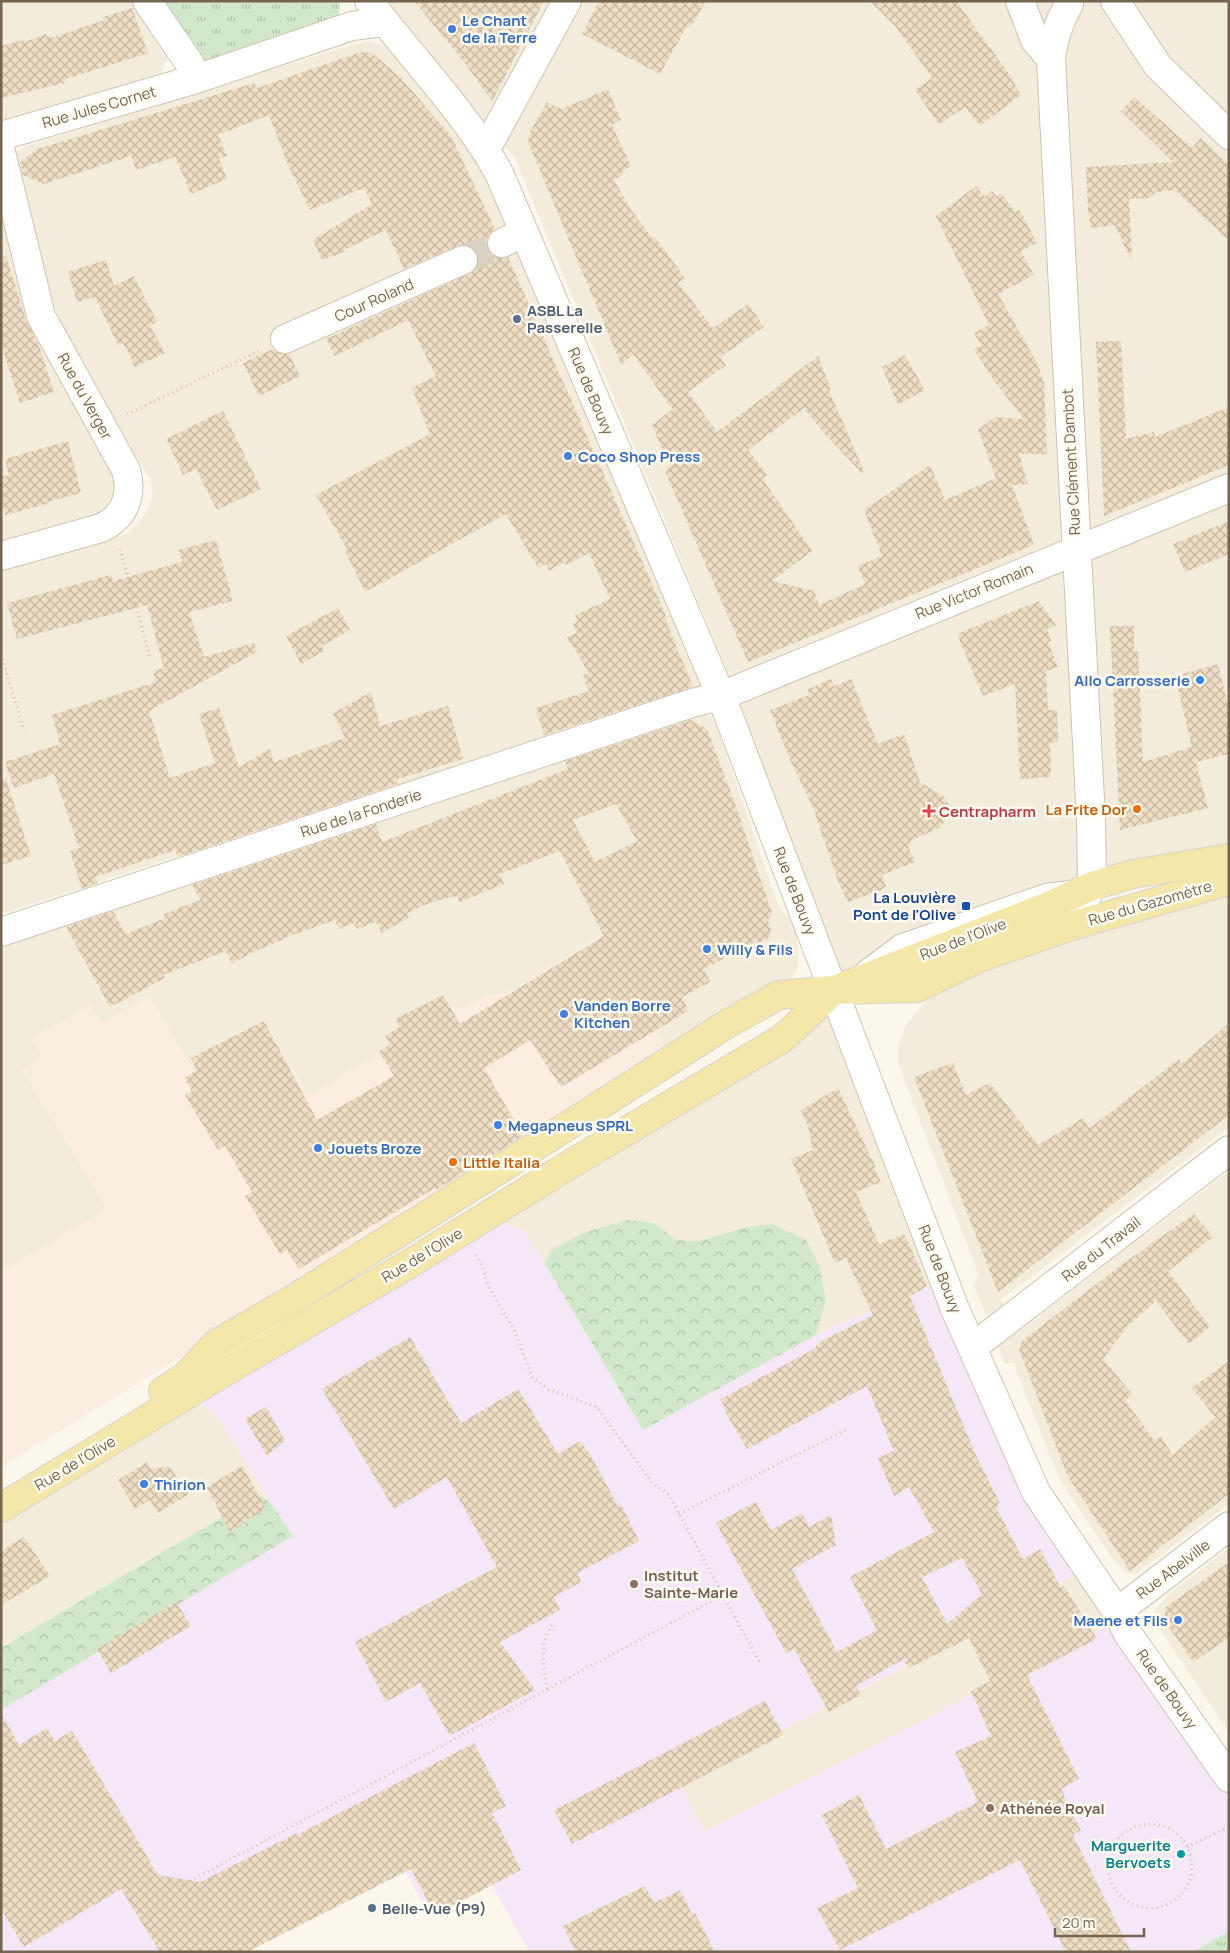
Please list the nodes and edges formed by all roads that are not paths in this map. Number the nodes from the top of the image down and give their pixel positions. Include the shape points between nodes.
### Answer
1 (147, 1) edge
2 (567, 1) edge
3 (1020, 1) edge
4 (1028, 1) edge
5 (1115, 1) edge
6 (1071, 3) edge
7 (376, 11) edge
8 (1050, 59) junction
9 (196, 79) junction
10 (1229, 134) edge
11 (1, 136) edge
12 (486, 149) junction
13 (1, 152) edge
14 (463, 260) tunnel mouth
15 (285, 340) road end
16 (1229, 488) edge
17 (1076, 549) junction
18 (1, 556) edge
19 (721, 696) junction
20 (1229, 858) edge
21 (1229, 881) edge
22 (1092, 886) junction
23 (1071, 926) junction
24 (1, 932) edge
25 (834, 990) junction
26 (1229, 1150) edge
27 (268, 1314) junction
28 (973, 1347) junction
29 (180, 1399) junction
30 (1, 1489) edge
31 (1, 1508) edge
32 (1229, 1526) edge
33 (1117, 1612) junction
34 (1229, 1778) edge

1 - 9 street via 190,64
2 - 12 street
3 - 8 street via 1035,40
4 - 6 street via 1041,7 1055,8
5 - 10 street via 1158,66
6 - 8 street, Rue Clément Dambot via 1053,38
7 - 9 street, Rue Jules Cornet via 352,26
7 - 12 street, Rue de Bouvy
8 - 17 street, Rue Clément Dambot
9 - 11 street, Rue Jules Cornet
12 - 19 street, Rue de Bouvy via 499,173 513,238
13 - 18 street, Rue du Verger via 41,316 126,470 129,482 124,507 112,523
14 - 15 street, Cour Roland
16 - 17 street, Rue Victor Romain
17 - 19 street, Rue Victor Romain
17 - 22 street, Rue Clément Dambot
19 - 24 street, Rue de la Fonderie via 682,706
19 - 25 street, Rue de Bouvy
20 - 22 main road, Rue du Gazomètre via 1133,874
21 - 23 main road, Rue du Gazomètre
22 - 23 street, Rue Clément Dambot
22 - 25 main road, Rue de l'Olive
23 - 25 main road, Rue de l'Olive via 979,958 917,988
25 - 27 main road, Rue de l'Olive via 779,994
25 - 28 street, Rue de Bouvy via 955,1309
25 - 29 main road, Rue de l'Olive via 783,1038
26 - 28 street, Rue du Travail
27 - 29 lane via 275,1323 225,1354
27 - 30 main road, Rue de l'Olive via 216,1344 186,1376 21,1480
28 - 33 street, Rue de Bouvy via 1036,1492
29 - 31 main road, Rue de l'Olive
32 - 33 street, Rue Abelville
33 - 34 street, Rue de Bouvy via 1128,1634

